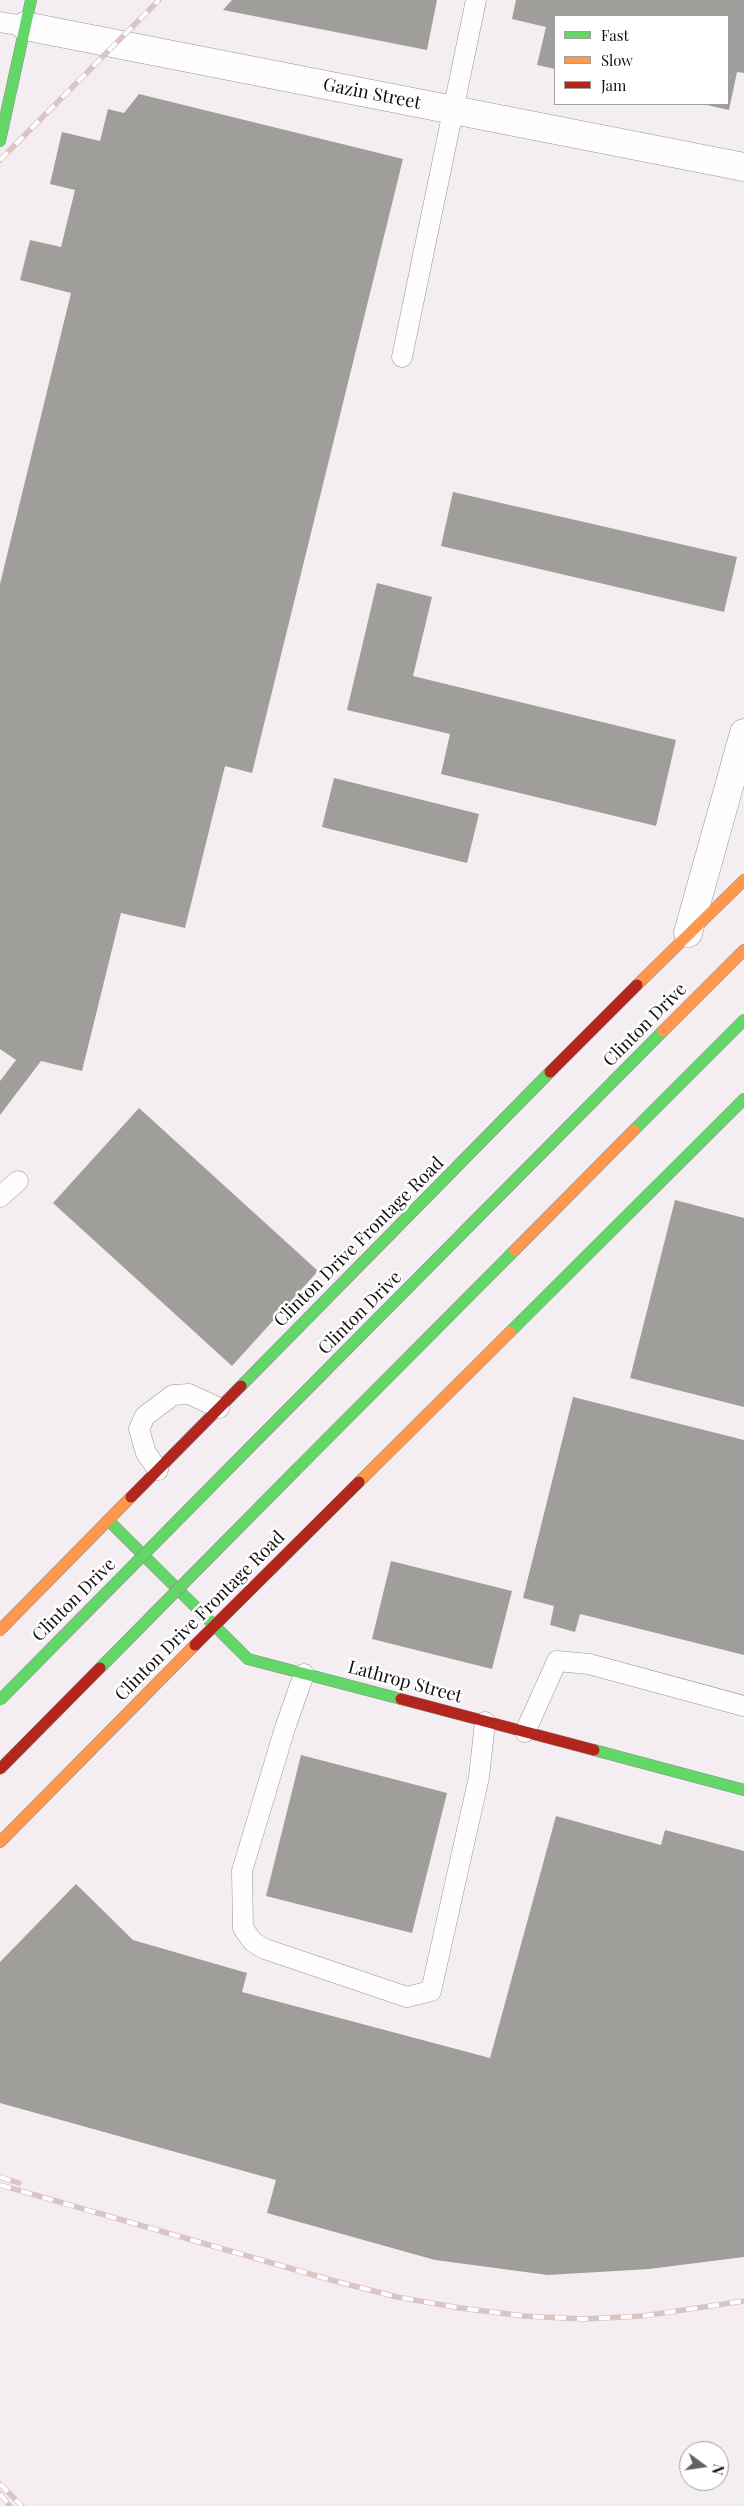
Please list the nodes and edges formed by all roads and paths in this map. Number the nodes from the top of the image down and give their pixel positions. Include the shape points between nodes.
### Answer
1 (31, 0) edge
2 (476, 0) edge
3 (12, 24) edge
4 (453, 110) junction
5 (0, 141) edge
6 (744, 167) edge
7 (402, 357) dead end
8 (744, 733) edge
9 (744, 880) edge
10 (688, 933) junction
11 (744, 950) edge
12 (744, 1020) edge
13 (744, 1099) edge
14 (18, 1181) dead end
15 (0, 1197) edge
16 (219, 1408) junction
17 (158, 1470) junction
18 (108, 1520) junction
19 (215, 1625) junction
20 (0, 1630) edge
21 (304, 1674) junction
22 (0, 1700) edge
23 (744, 1706) edge
24 (485, 1722) junction
25 (525, 1732) junction
26 (0, 1769) edge
27 (744, 1790) edge
28 (0, 1842) edge

1 - 3 street
2 - 4 lane
3 - 4 street, Gazin Street
3 - 5 street
4 - 6 street, Gazin Street
4 - 7 lane
8 - 10 street
9 - 10 street, Clinton Drive Frontage Road
10 - 16 street, Clinton Drive Frontage Road
11 - 22 street, Clinton Drive, bridge
12 - 26 street, bridge
13 - 19 street, Clinton Drive Frontage Road
14 - 15 lane
16 - 17 street, Clinton Drive Frontage Road
16 - 17 lane via 189,1394 173,1395 145,1416 139,1429 146,1453
17 - 18 street, Clinton Drive Frontage Road
18 - 19 street, Lathrop Street
18 - 20 street, Clinton Drive Frontage Road
19 - 21 street, Lathrop Street via 248,1659
19 - 28 street, Clinton Drive Frontage Road
21 - 24 street, Lathrop Street
21 - 24 lane via 242,1871 243,1928 253,1942 266,1950 407,1997 431,1991 479,1777
23 - 25 lane via 589,1664 556,1661
24 - 25 street, Lathrop Street
25 - 27 street, Lathrop Street

